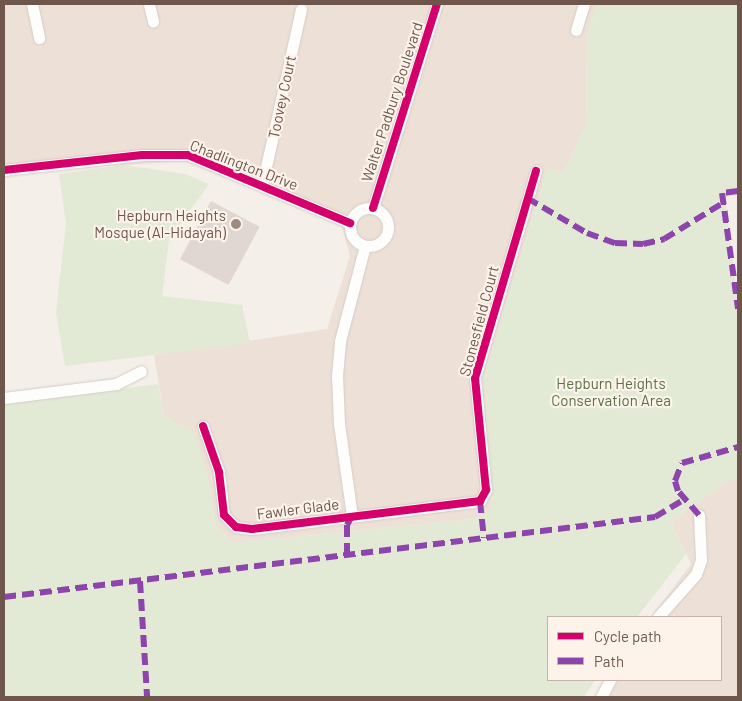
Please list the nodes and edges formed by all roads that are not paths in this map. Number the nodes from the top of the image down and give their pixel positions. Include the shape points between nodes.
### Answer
1 (32, 4) edge
2 (149, 4) edge
3 (437, 4) edge
4 (584, 4) edge
5 (301, 9) dead end
6 (153, 22) dead end
7 (576, 30) dead end
8 (39, 38) dead end
9 (4, 170) edge
10 (536, 171) dead end
11 (262, 185) junction
12 (373, 208) junction
13 (350, 223) junction
14 (366, 246) junction
15 (141, 371) dead end
16 (4, 398) edge
17 (203, 426) dead end
18 (699, 515) dead end
19 (352, 516) junction
20 (659, 616) edge
21 (609, 681) edge
22 (601, 697) edge

1 - 8 street
2 - 6 street
3 - 12 street, Walter Padbury Boulevard
4 - 7 street
5 - 11 street, Toovey Court
9 - 11 street, Chadlington Drive via 142,155 188,155
10 - 19 street, Stonesfield Court via 475,378 486,490 480,501
11 - 13 street, Chadlington Drive
12 - 13 street via 358,212
12 - 14 street via 387,221 387,235 378,244
13 - 14 street via 354,239
14 - 19 street via 340,341 337,376 339,424
15 - 16 street via 116,384
17 - 19 street, Fawler Glade via 219,472 224,515 236,527 252,530
18 - 20 street via 701,560 696,574
21 - 22 street

